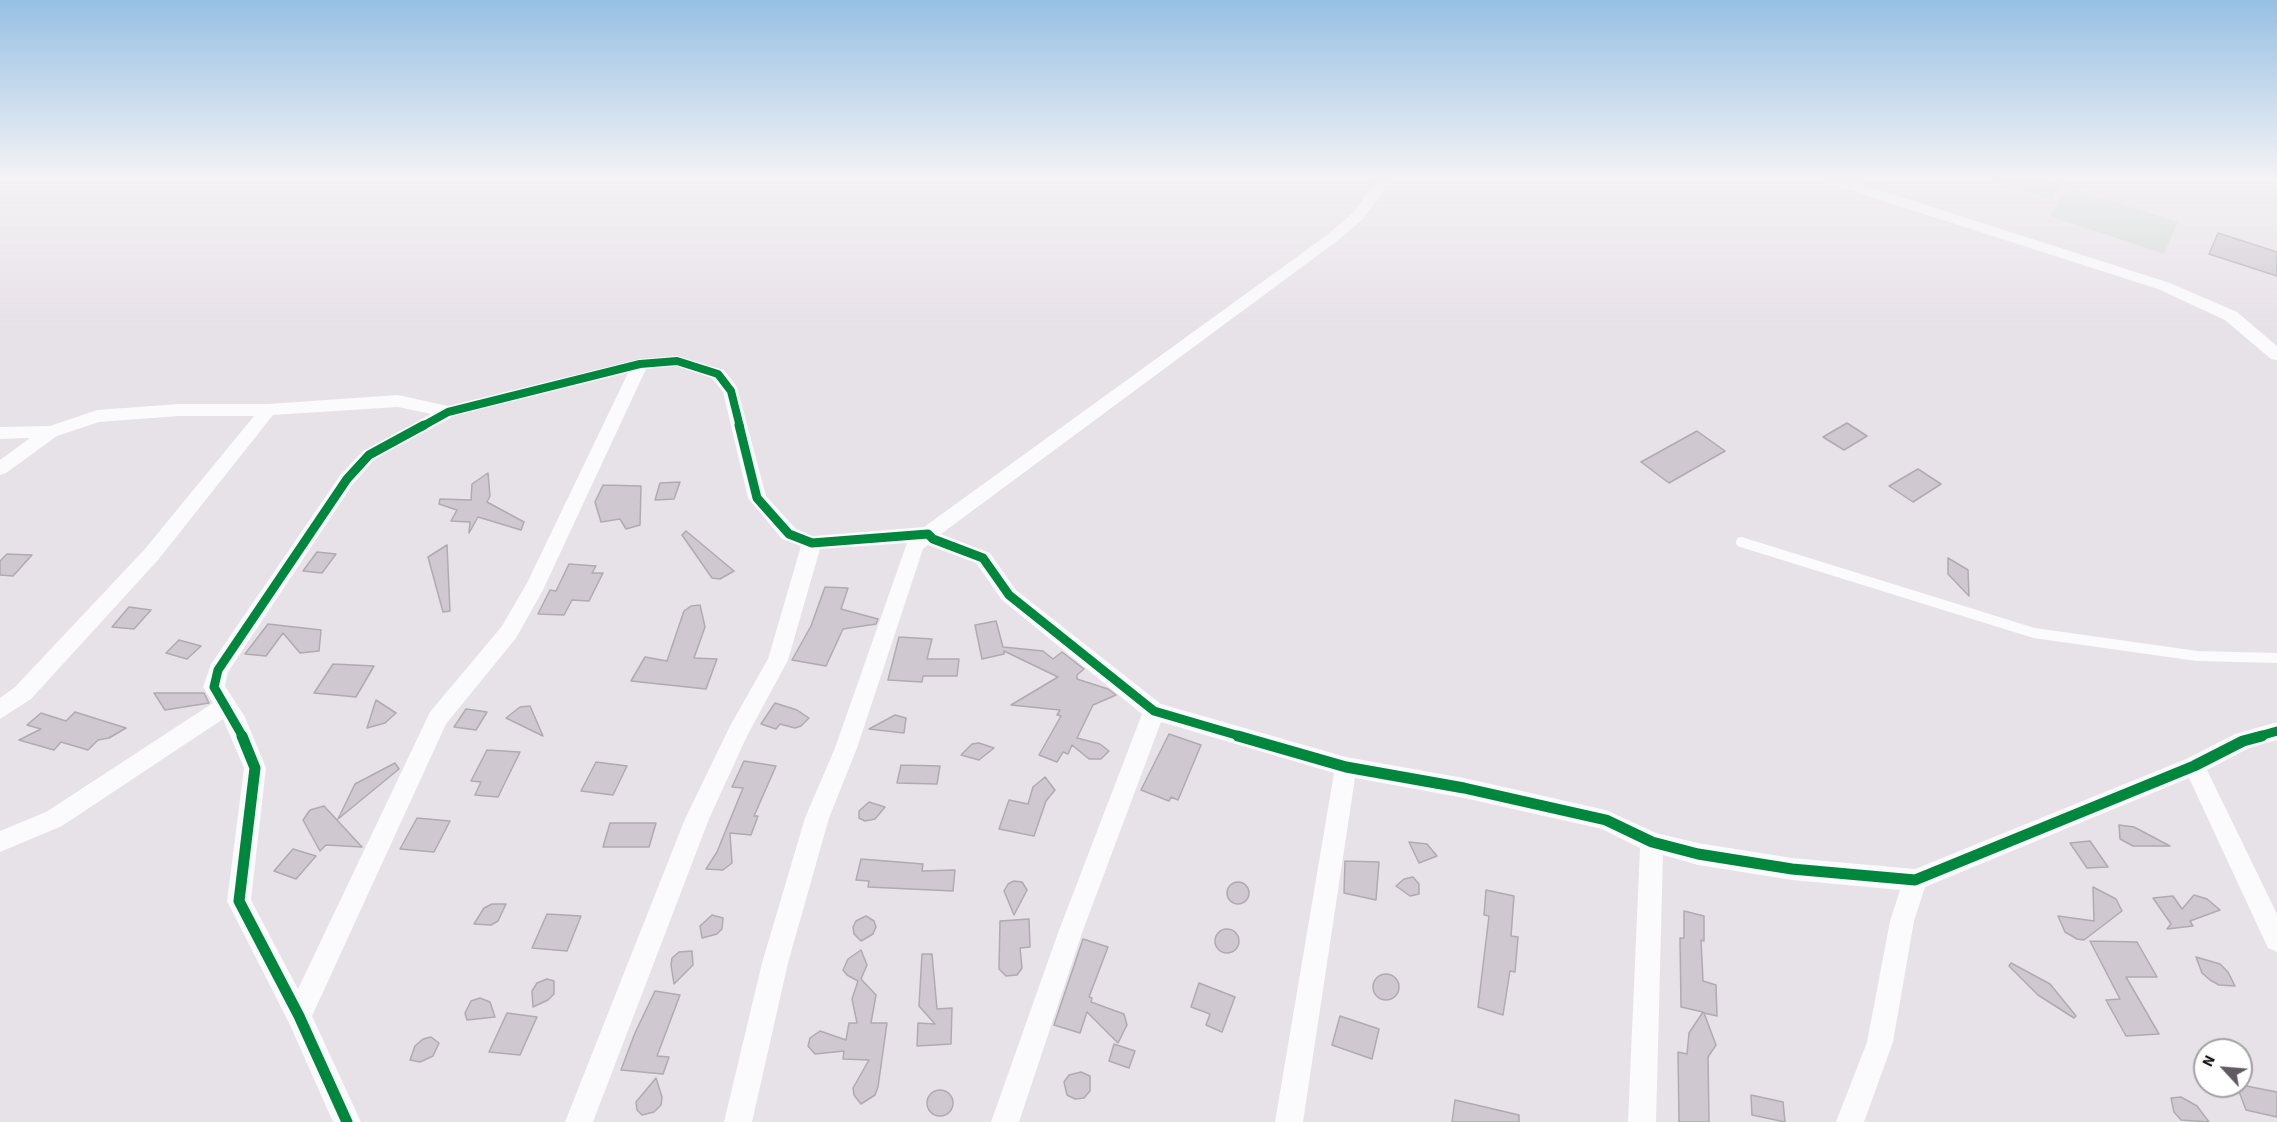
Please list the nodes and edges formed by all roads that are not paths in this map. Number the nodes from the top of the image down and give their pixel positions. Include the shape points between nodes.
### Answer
1 (1343, 228) edge
2 (1989, 228) edge
3 (2277, 356) edge
4 (640, 364) junction
5 (268, 410) junction
6 (448, 412) junction
7 (51, 432) junction
8 (0, 433) edge
9 (0, 469) edge
10 (928, 534) junction
11 (1741, 542) dead end
12 (812, 543) junction
13 (2277, 658) edge
14 (226, 706) junction
15 (0, 710) edge
16 (1154, 711) junction
17 (2277, 731) edge
18 (2194, 766) junction
19 (1346, 767) junction
20 (0, 842) edge
21 (1652, 842) junction
22 (1915, 880) junction
23 (2277, 940) edge
24 (299, 1016) junction
25 (347, 1122) edge
26 (579, 1122) edge
27 (738, 1122) edge
28 (1005, 1122) edge
29 (1289, 1122) edge
30 (1642, 1122) edge
31 (1850, 1122) edge

1 - 10 street
2 - 3 street via 2192,297 2231,316
4 - 6 street
4 - 12 street via 677,361 718,374 731,390 757,498 789,534
4 - 24 street via 536,585 509,632 438,718
5 - 6 street via 398,401
5 - 7 street via 179,410 97,416
5 - 15 street via 151,555 23,693
6 - 14 street via 369,455 347,479 218,670 214,687
7 - 8 street
7 - 9 street
10 - 12 street
10 - 16 street via 983,558 1009,595
10 - 27 street via 915,546 846,748 817,818 775,963
11 - 13 lane via 2034,633 2197,656
12 - 26 street via 778,660 697,819
14 - 20 street via 54,819
14 - 24 street via 255,768 239,901
16 - 19 street
16 - 28 street via 1070,933
17 - 18 street via 2243,741
18 - 22 street
18 - 23 street
19 - 21 street via 1606,820
19 - 29 street
21 - 22 street via 1698,854 1792,869
21 - 30 street
22 - 31 street via 1902,921 1880,1042
24 - 25 street

